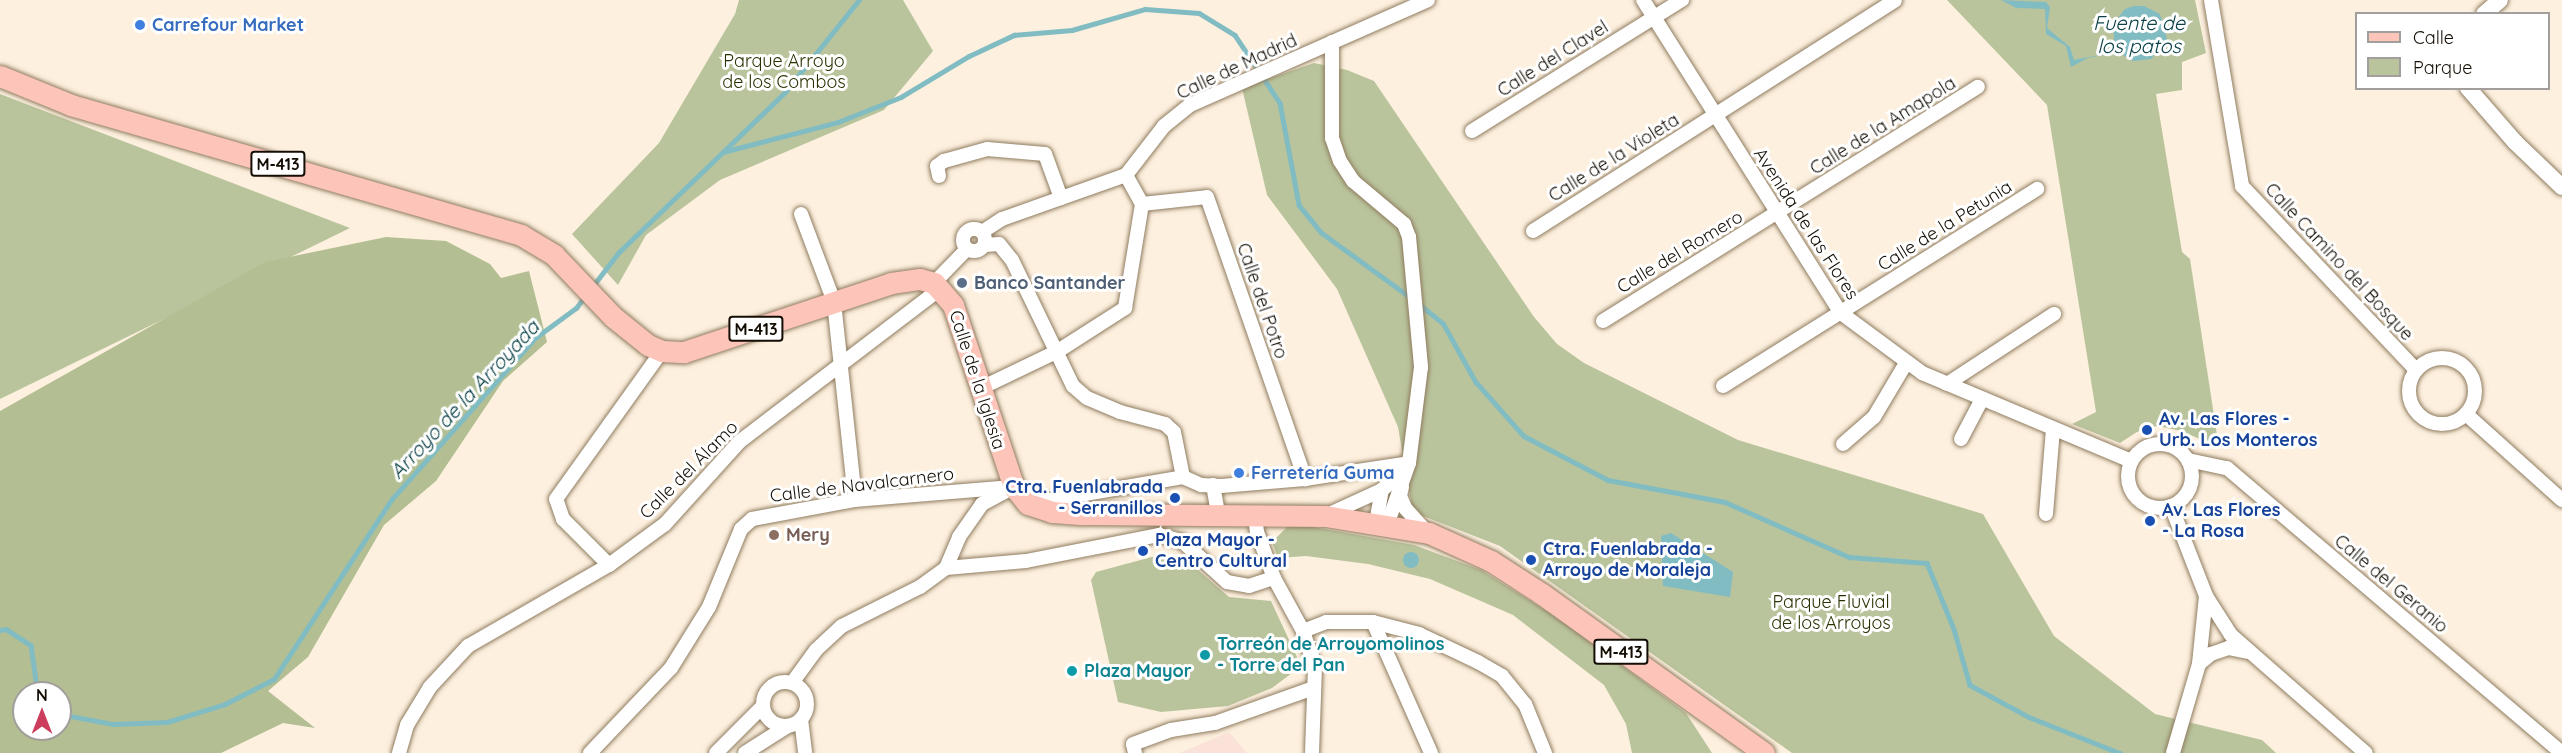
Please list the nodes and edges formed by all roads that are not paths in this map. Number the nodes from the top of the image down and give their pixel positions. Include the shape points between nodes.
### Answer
1 (1428, 0) edge
2 (1643, 0) edge
3 (1682, 0) edge
4 (1895, 0) edge
5 (2211, 0) edge
6 (2500, 0) edge
7 (1410, 3) edge
8 (2486, 12) edge
9 (1654, 18) junction
10 (1332, 42) junction
11 (0, 76) edge
12 (1978, 87) dead end
13 (2470, 90) edge
14 (1714, 116) junction
15 (1472, 131) dead end
16 (1125, 175) junction
17 (939, 176) dead end
18 (2562, 187) edge
19 (2037, 189) dead end
20 (1061, 198) junction
21 (1142, 204) junction
22 (801, 214) dead end
23 (1776, 215) junction
24 (1533, 231) dead end
25 (984, 238) junction
26 (968, 249) junction
27 (937, 286) junction
28 (834, 302) junction
29 (1841, 313) junction
30 (2054, 314) dead end
31 (1603, 321) dead end
32 (662, 351) junction
33 (1058, 351) junction
34 (1906, 363) junction
35 (842, 364) junction
36 (2416, 370) junction
37 (1947, 384) junction
38 (1723, 386) dead end
39 (979, 389) junction
40 (1982, 399) junction
41 (2466, 414) junction
42 (2054, 429) junction
43 (1961, 439) dead end
44 (1843, 444) dead end
45 (2188, 460) junction
46 (2131, 461) junction
47 (1407, 467) junction
48 (1183, 477) junction
49 (1305, 479) junction
50 (1213, 485) junction
51 (1014, 487) junction
52 (1382, 490) junction
53 (855, 500) junction
54 (2562, 500) edge
55 (1028, 504) junction
56 (2171, 506) junction
57 (1218, 514) junction
58 (1255, 514) junction
59 (2046, 514) dead end
60 (1325, 516) junction
61 (1381, 524) junction
62 (1429, 533) junction
63 (609, 565) junction
64 (946, 568) junction
65 (1274, 578) junction
66 (2206, 596) junction
67 (1373, 622) junction
68 (1303, 631) junction
69 (2253, 654) junction
70 (2199, 664) junction
71 (792, 683) junction
72 (1311, 689) junction
73 (762, 707) junction
74 (801, 719) junction
75 (786, 727) junction
76 (399, 753) edge
77 (590, 753) edge
78 (716, 753) edge
79 (745, 753) edge
80 (805, 753) edge
81 (1135, 753) edge
82 (1312, 753) edge
83 (1431, 753) edge
84 (1545, 753) edge
85 (1764, 753) edge
86 (2173, 753) edge
87 (2366, 753) edge
88 (2562, 753) edge

1 - 7 street, Calle de Madrid
2 - 9 street, Avenida de las Flores
3 - 9 street, Calle del Clavel
4 - 14 street, Calle de la Violeta
5 - 36 street, Calle Camino del Bosque via 2242,186
6 - 8 street
7 - 10 street, Calle de Madrid
9 - 14 street, Avenida de las Flores
9 - 15 street, Calle del Clavel
10 - 16 street, Calle de Madrid via 1191,105 1164,126
10 - 47 street via 1332,138 1340,161 1353,181 1404,224 1409,237 1421,367
11 - 32 main road, M-413 via 82,108 520,236 560,261 612,316 648,345
12 - 23 street, Calle de la Amapola
13 - 18 street via 2515,142
14 - 23 street, Avenida de las Flores
14 - 24 street, Calle de la Violeta
16 - 20 street
16 - 21 street
17 - 20 street via 937,166 944,161 987,149 1045,154
19 - 29 street, Calle de la Petunia
20 - 25 street via 1002,219
21 - 33 street via 1125,308
21 - 49 street, Calle del Potro via 1207,197
22 - 28 street
23 - 29 street, Avenida de las Flores
23 - 31 street, Calle del Romero
25 - 26 street via 977,251
25 - 26 street via 970,229 963,242
25 - 33 street via 999,244 1012,260
26 - 27 street, Calle del Álamo
27 - 28 main road, M-413 via 907,279
27 - 35 street, Calle del Álamo
27 - 39 main road, Calle de la Iglesia via 961,327
28 - 32 main road, M-413 via 684,352
28 - 35 street
29 - 34 street, Avenida de las Flores
29 - 38 street, Calle de la Petunia
30 - 37 street
32 - 63 street via 556,499 563,519
33 - 39 street
33 - 48 street via 1073,386 1087,398 1165,424 1174,432
34 - 37 street, Avenida de las Flores
34 - 44 street via 1874,417
35 - 53 street
35 - 63 street, Calle del Álamo via 739,442 665,524
36 - 41 street via 2408,392 2421,416 2442,424
36 - 41 street via 2440,357 2465,367 2475,386 2475,397
37 - 40 street, Avenida de las Flores
39 - 51 main road, Calle de la Iglesia
40 - 42 street, Avenida de las Flores
40 - 43 street
41 - 54 street
42 - 46 street, Avenida de las Flores
42 - 59 street
45 - 46 street via 2170,446 2154,444 2142,449
45 - 56 street via 2191,484 2187,494
45 - 88 street, Calle del Geranio via 2227,468
46 - 56 street via 2128,478 2138,499 2149,506
47 - 49 street
47 - 52 street
47 - 61 street
47 - 62 street via 1400,496 1415,521
48 - 50 street
48 - 55 street
49 - 50 street
50 - 57 street
51 - 53 street, Calle de Navalcarnero
51 - 55 main road, Calle de la Iglesia
51 - 64 street via 982,504 959,537
52 - 60 street
52 - 61 street
53 - 77 street, Calle de Navalcarnero via 763,514 741,529 694,634 670,668
55 - 57 main road, M-413 via 1052,512 1083,514
56 - 66 street
57 - 58 main road, M-413
58 - 60 main road, M-413
58 - 65 street via 1257,532
60 - 61 main road, M-413
61 - 62 main road, M-413
62 - 85 main road, M-413 via 1491,561 1542,594 1711,719
63 - 76 street, Calle del Álamo via 468,646 430,687 407,725
64 - 65 street via 1017,562 1159,535 1182,541 1227,582 1249,586
64 - 71 street via 920,587 842,626 816,650
65 - 68 street
66 - 69 street via 2231,635
66 - 70 street
67 - 68 street via 1326,622
67 - 83 street
67 - 84 street via 1419,634 1502,676 1525,705
68 - 72 street via 1315,667
69 - 70 street via 2228,648
69 - 87 street
70 - 86 street
71 - 73 street via 771,687
71 - 74 street via 806,698
72 - 81 street via 1215,723 1172,730 1133,744
72 - 82 street via 1316,719
73 - 75 street via 771,723
73 - 78 street
74 - 75 street
74 - 80 street
75 - 79 street

